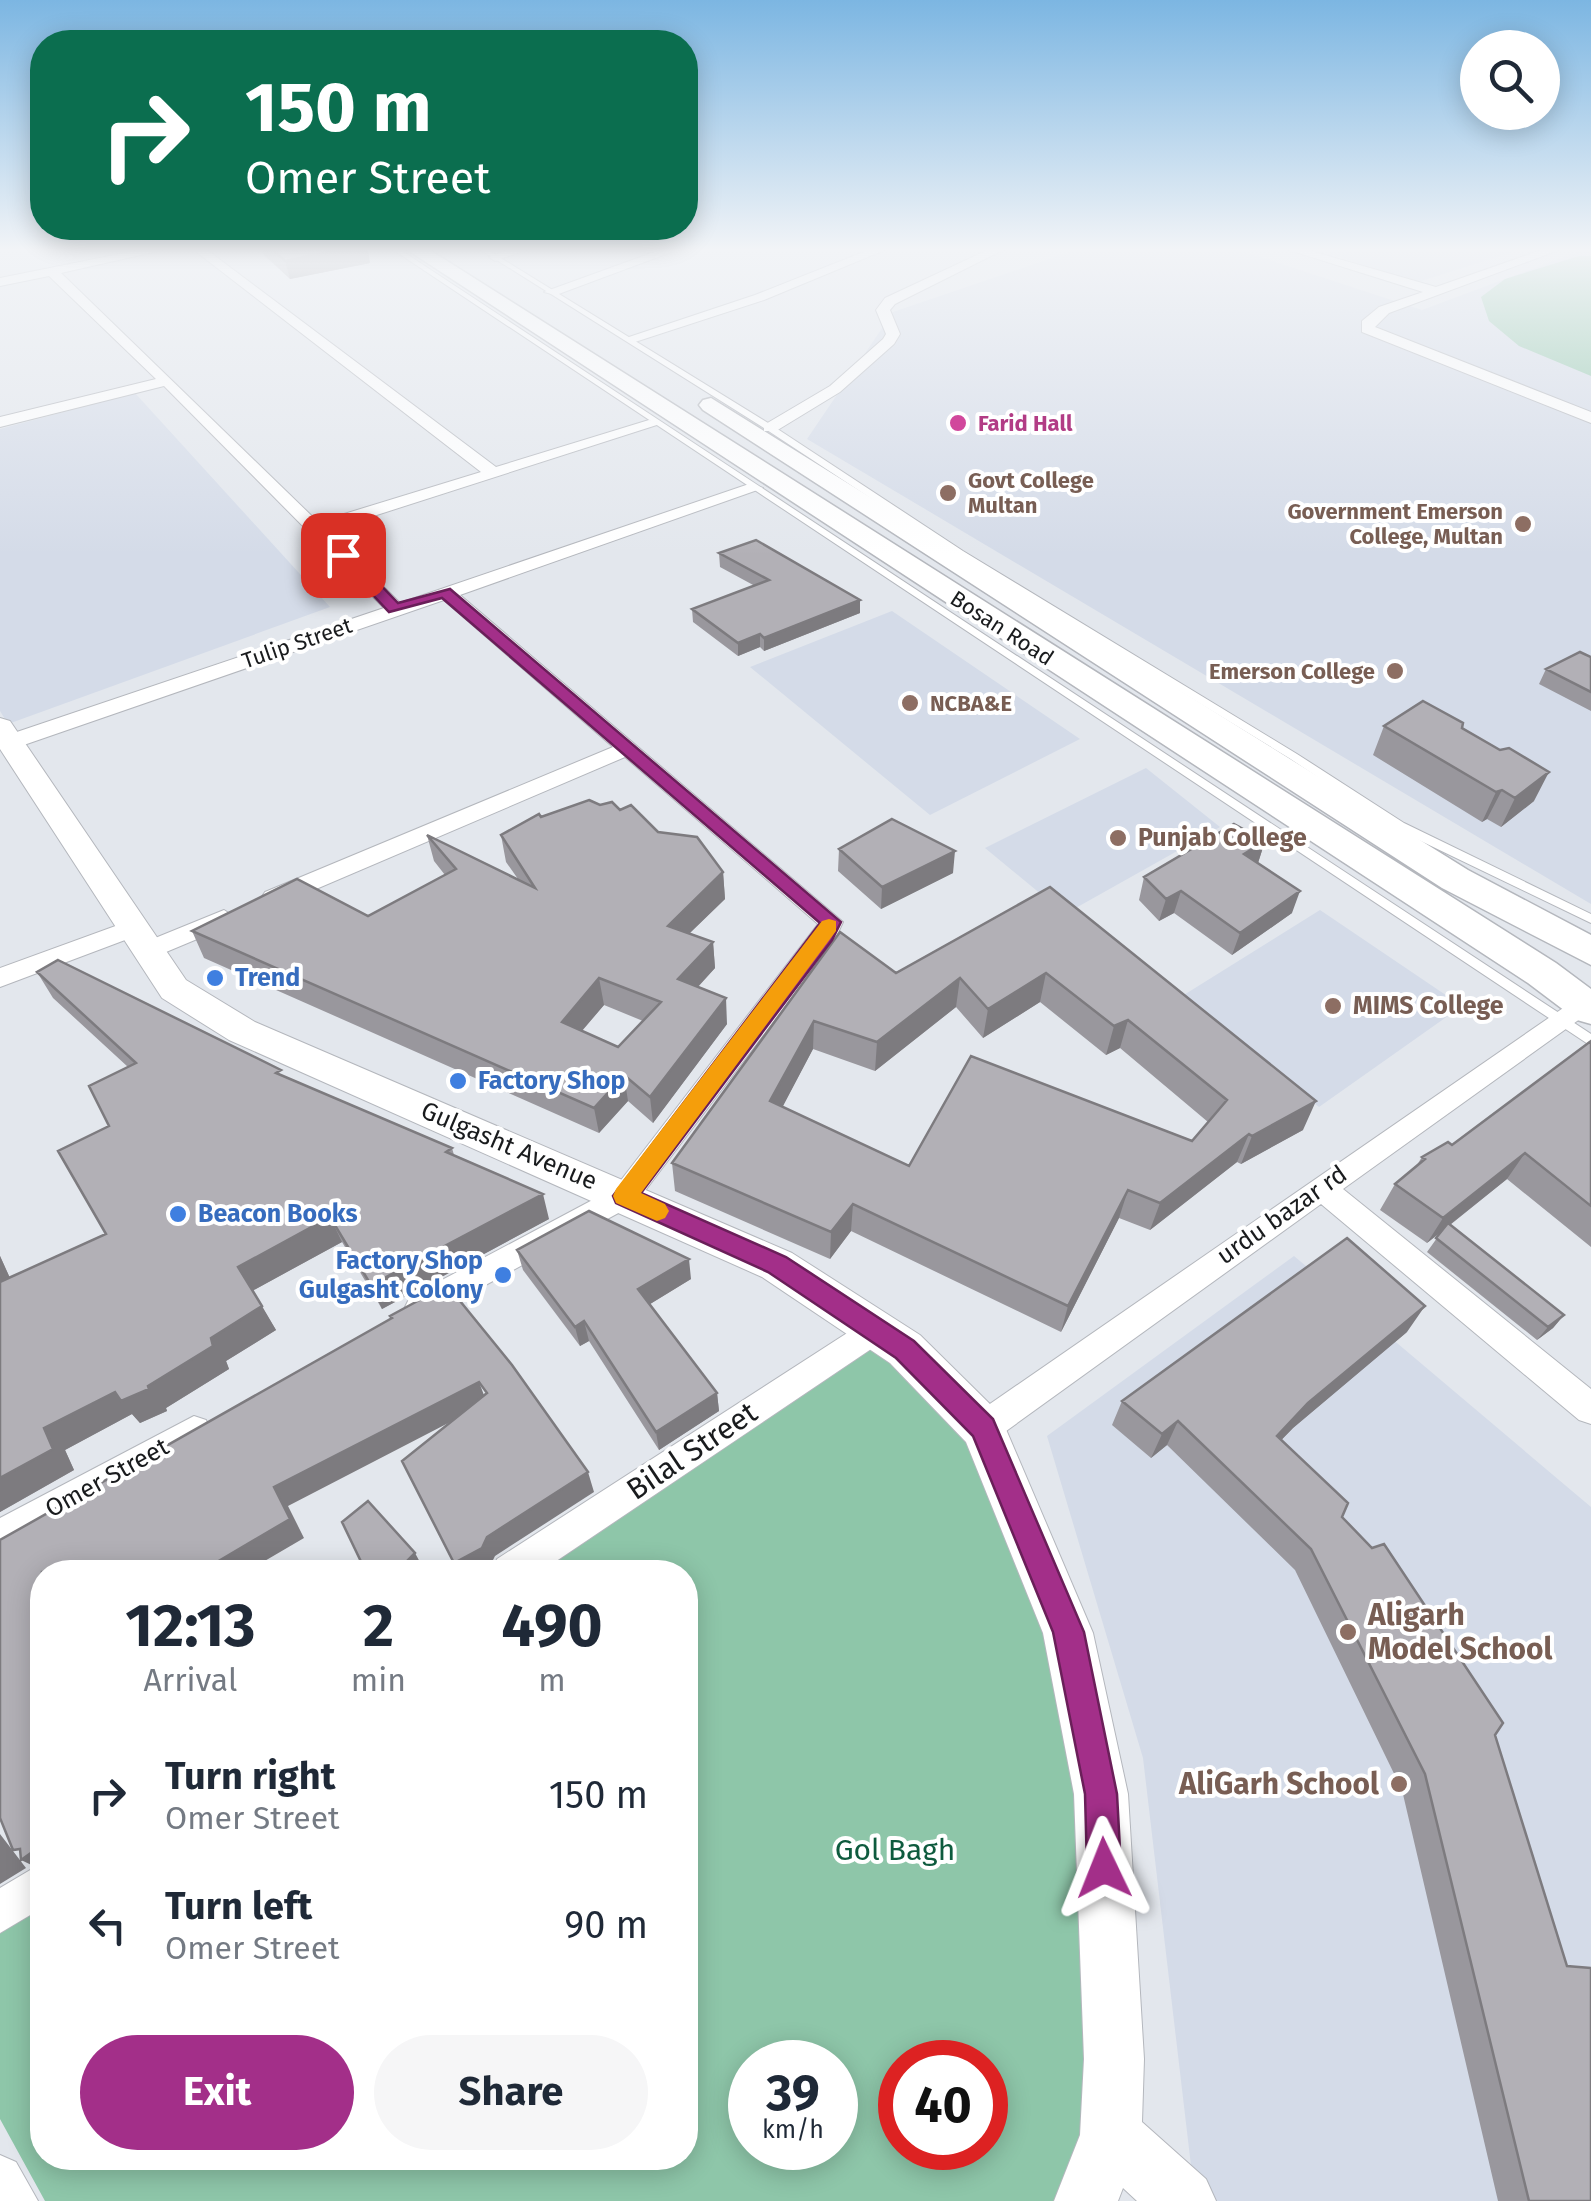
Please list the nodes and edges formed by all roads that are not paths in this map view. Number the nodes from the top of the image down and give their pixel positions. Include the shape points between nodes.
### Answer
1 (134, 350) edge
2 (332, 350) edge
3 (546, 350) edge
4 (573, 350) edge
5 (614, 350) edge
6 (637, 350) edge
7 (638, 350) edge
8 (878, 350) edge
9 (1417, 350) edge
10 (589, 360) junction
11 (167, 380) junction
12 (3, 416) edge
13 (1591, 418) edge
14 (654, 423) junction
15 (770, 428) junction
16 (493, 473) junction
17 (755, 488) junction
18 (318, 528) junction
19 (445, 592) junction
20 (395, 609) junction
21 (5, 734) edge
22 (627, 749) junction
23 (1591, 919) edge
24 (140, 939) junction
25 (1591, 952) edge
26 (0, 978) edge
27 (1578, 1012) edge
28 (1591, 1041) edge
29 (1321, 1188) junction
30 (625, 1196) junction
31 (399, 1319) edge
32 (875, 1329) junction
33 (1591, 1410) edge
34 (226, 1414) edge
35 (984, 1428) junction
36 (0, 1536) edge
37 (528, 1560) edge
38 (30, 1892) edge
39 (0, 1912) edge
40 (1111, 2135) junction
41 (0, 2178) edge
42 (14, 2201) edge
43 (1086, 2201) edge
44 (1184, 2201) edge

1 - 11 street
2 - 16 street
3 - 14 lane
4 - 10 main road, Bosan Road
5 - 10 main road
6 - 25 main road, Bosan Road via 1392,840
7 - 15 lane
8 - 15 street via 835,389
9 - 13 street
10 - 27 main road, Bosan Road via 1542,973
11 - 12 street
11 - 18 street
14 - 16 street
14 - 17 lane
15 - 23 lane via 1400,826
16 - 18 street
17 - 19 street, Tulip Street
17 - 27 lane
18 - 20 street
19 - 20 street, Tulip Street
19 - 22 street
20 - 21 street, Tulip Street
21 - 24 street, Gulgasht Avenue
22 - 24 street via 249,908
22 - 30 street via 831,922
24 - 26 street
24 - 30 street, Gulgasht Avenue via 174,990 242,1031
27 - 28 lane
27 - 29 street, urdu bazar rd
29 - 33 street
29 - 35 street, urdu bazar rd
30 - 31 street
30 - 32 street, Gulgasht Avenue via 777,1264
32 - 35 street, Gulgasht Avenue
32 - 37 street, Bilal Street
34 - 36 street, Omer Street
35 - 40 street, Gulgasht Avenue via 1068,1632 1101,1794 1114,2058
38 - 39 street
40 - 43 street, Gulgasht Avenue
40 - 44 street
41 - 42 street

